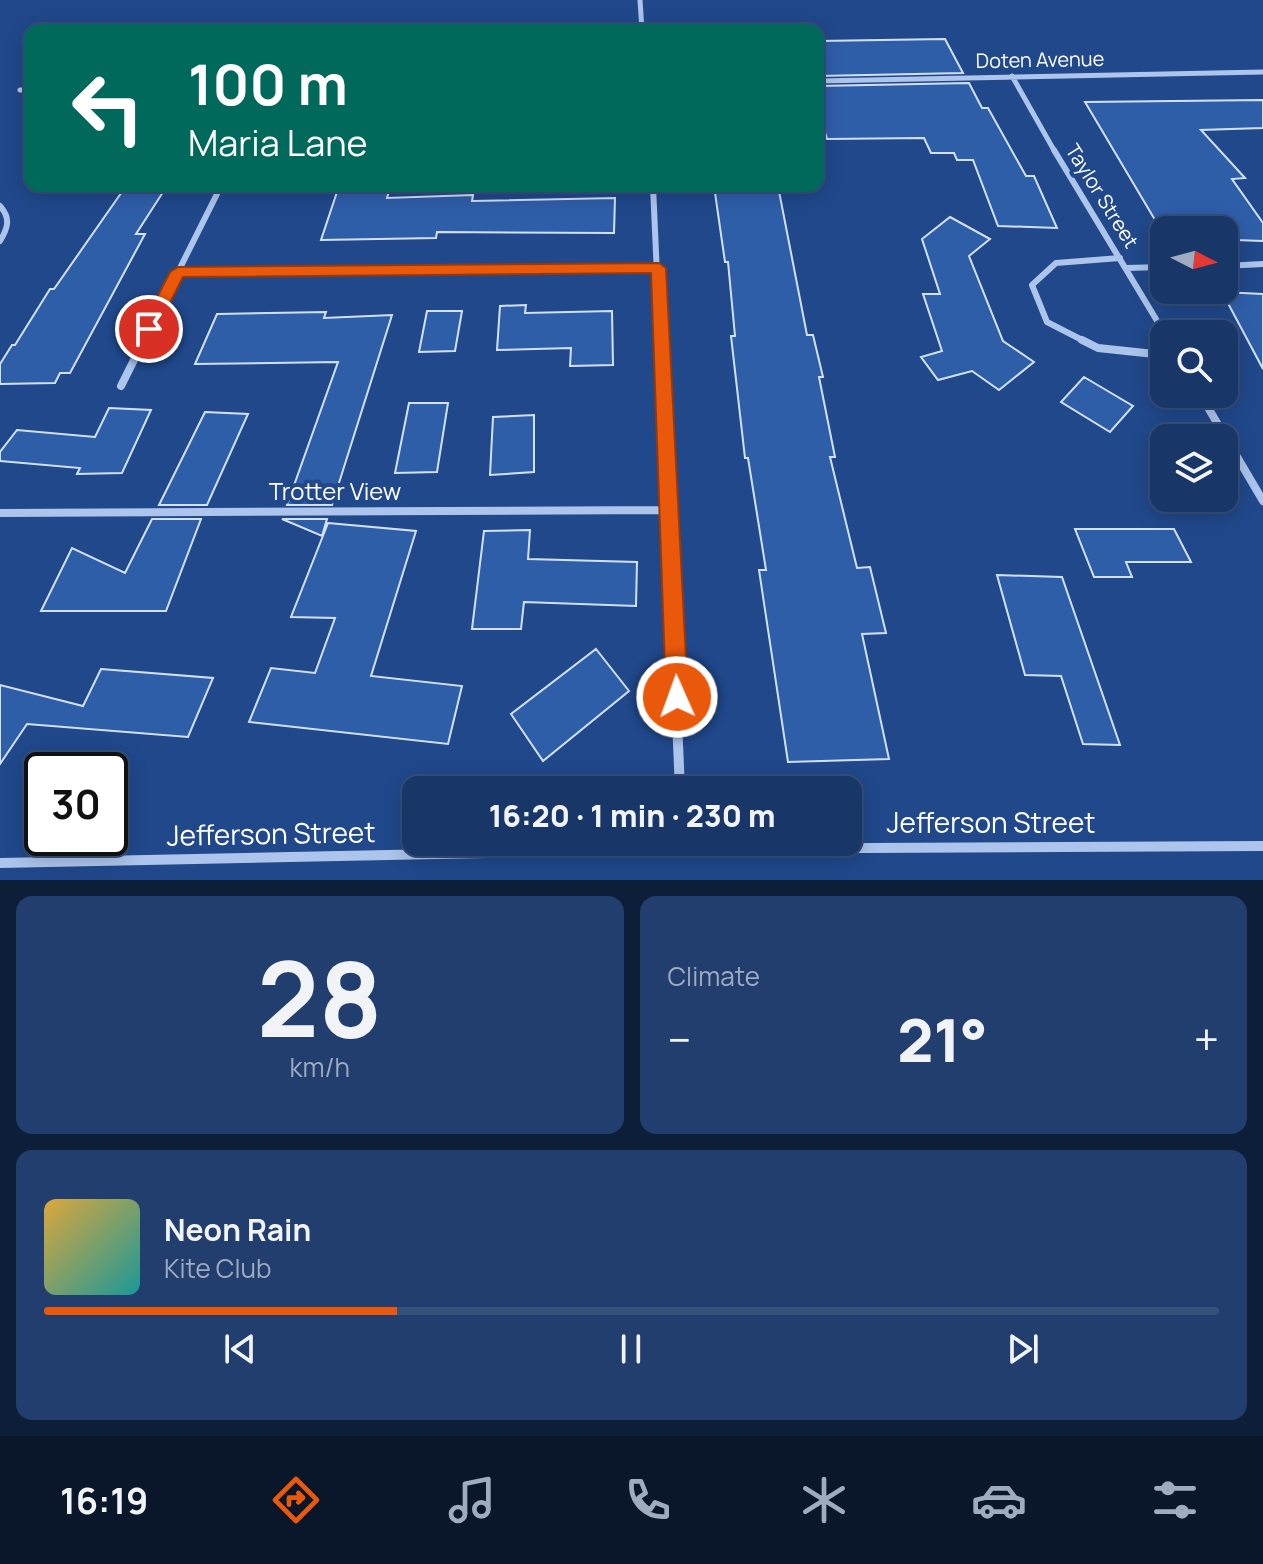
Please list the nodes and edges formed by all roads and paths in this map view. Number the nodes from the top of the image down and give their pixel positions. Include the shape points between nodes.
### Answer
1 (640, 0) edge
2 (642, 24) edge
3 (1263, 72) edge
4 (1012, 76) junction
5 (824, 81) edge
6 (20, 90) dead end
7 (24, 90) edge
8 (218, 192) edge
9 (653, 192) edge
10 (0, 206) edge
11 (0, 241) edge
12 (1120, 258) junction
13 (1263, 264) edge
14 (1238, 265) edge
15 (1150, 267) edge
16 (659, 268) junction
17 (1126, 268) junction
18 (178, 272) junction
19 (1157, 320) edge
20 (1150, 354) edge
21 (121, 386) dead end
22 (1208, 408) edge
23 (1263, 501) edge
24 (670, 510) junction
25 (0, 513) edge
26 (680, 776) edge
27 (862, 846) edge
28 (1263, 846) edge
29 (402, 853) edge
30 (0, 863) edge

1 - 2 street
3 - 4 street, Doten Avenue
4 - 5 street, Doten Avenue
4 - 12 street, Taylor Street
6 - 7 street
8 - 18 street
9 - 16 street
10 - 11 street via 8,216
12 - 17 street, Taylor Street
12 - 20 street via 1056,263 1032,285 1047,322 1098,348
13 - 14 street
15 - 17 street
16 - 18 street
16 - 24 street
17 - 19 street, Taylor Street
18 - 21 street
22 - 23 street
24 - 25 street, Trotter View
24 - 26 street
27 - 28 street, Jefferson Street
29 - 30 street, Jefferson Street

